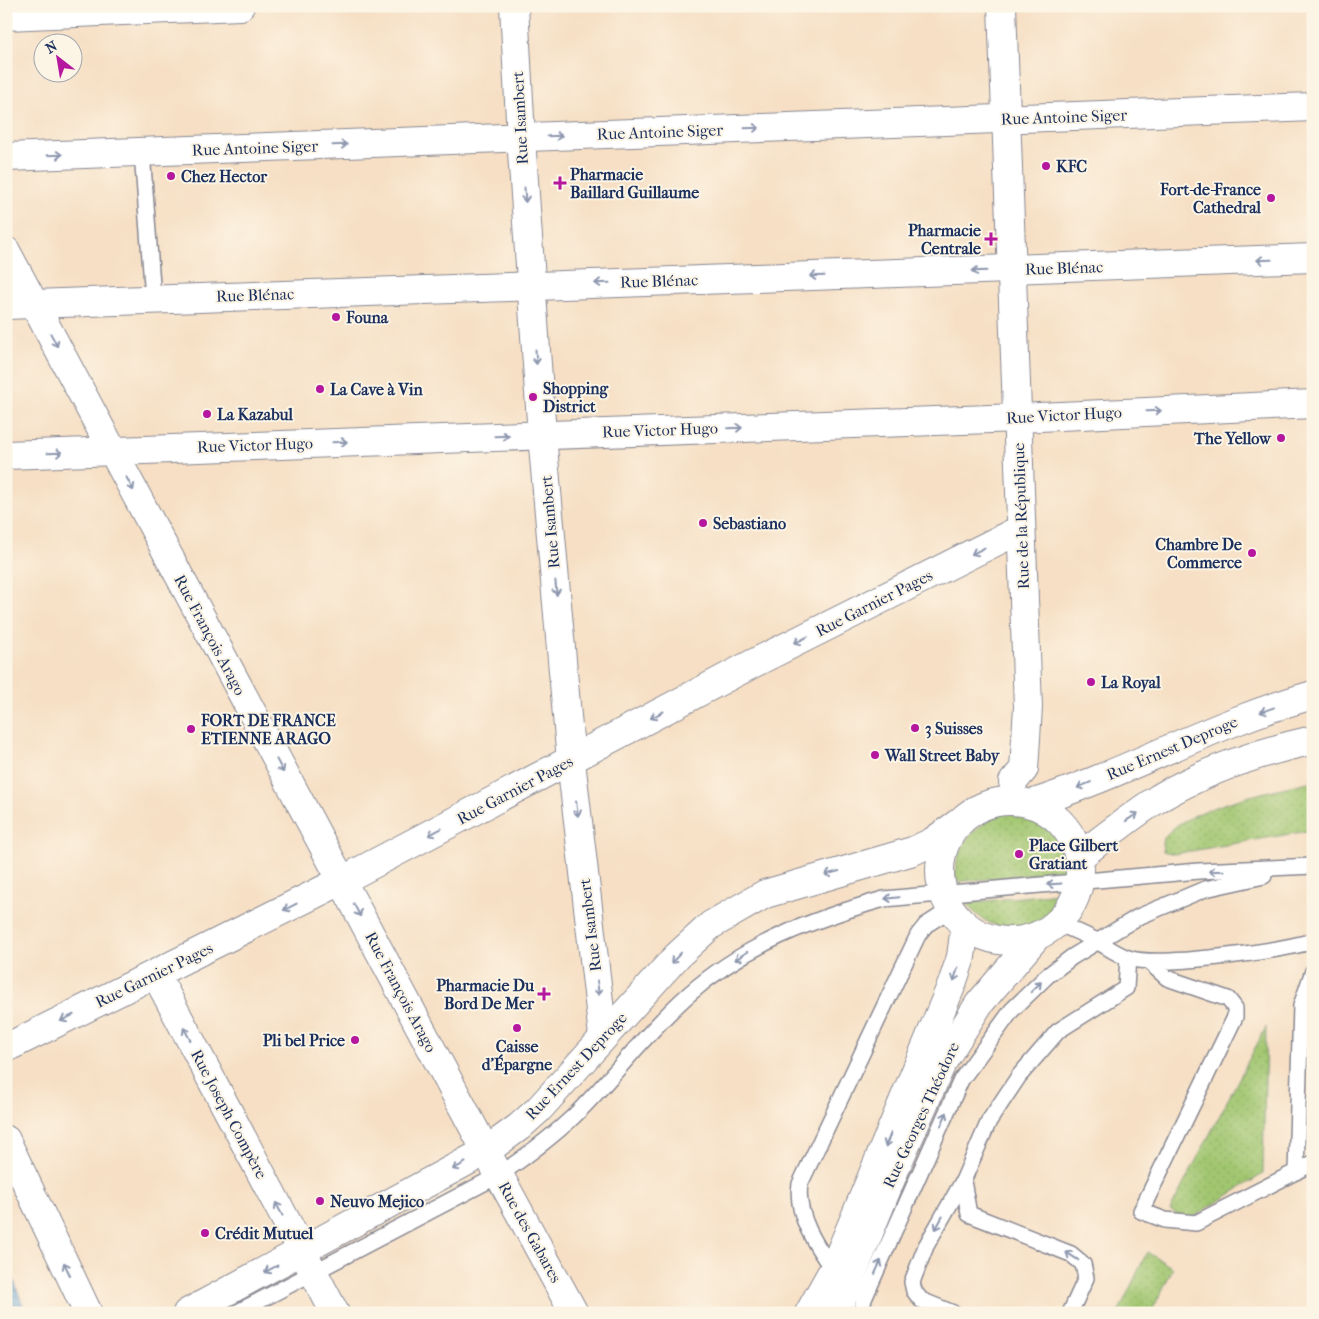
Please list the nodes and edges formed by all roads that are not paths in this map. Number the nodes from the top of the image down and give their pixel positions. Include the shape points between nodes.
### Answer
1 (240, 6) edge
2 (514, 6) edge
3 (1002, 6) edge
4 (6, 16) edge
5 (1313, 107) edge
6 (1006, 119) junction
7 (521, 138) junction
8 (142, 152) junction
9 (6, 157) edge
10 (6, 251) edge
11 (1313, 258) edge
12 (1013, 270) junction
13 (531, 285) junction
14 (153, 298) junction
15 (34, 304) junction
16 (6, 305) edge
17 (1313, 404) edge
18 (1018, 418) junction
19 (542, 435) junction
20 (112, 450) junction
21 (6, 455) edge
22 (1021, 529) junction
23 (1313, 695) edge
24 (1313, 740) edge
25 (571, 761) junction
26 (1012, 782) dead end
27 (1031, 804) junction
28 (957, 824) junction
29 (1306, 867) edge
30 (1079, 870) junction
31 (341, 881) junction
32 (952, 909) junction
33 (1047, 929) junction
34 (1096, 941) junction
35 (1313, 941) edge
36 (1128, 958) junction
37 (1149, 962) junction
38 (1313, 971) edge
39 (156, 975) junction
40 (604, 1036) junction
41 (6, 1048) edge
42 (6, 1140) edge
43 (486, 1151) junction
44 (1313, 1163) edge
45 (1296, 1172) junction
46 (499, 1175) junction
47 (962, 1181) junction
48 (308, 1262) junction
49 (833, 1270) junction
50 (88, 1313) edge
51 (187, 1313) edge
52 (236, 1313) edge
53 (335, 1313) edge
54 (574, 1313) edge
55 (810, 1313) edge
56 (836, 1313) edge
57 (861, 1313) edge
58 (952, 1313) edge
59 (1070, 1313) edge

1 - 4 street
2 - 7 street, Rue Isambert
3 - 6 street, Rue de la République
5 - 6 street, Rue Antoine Siger
7 -> 6 street, Rue Antoine Siger
6 - 12 street, Rue de la République
8 -> 7 street, Rue Antoine Siger
7 -> 13 street, Rue Isambert
9 -> 8 street, Rue Antoine Siger
8 - 14 lane
10 - 15 street, Rue François Arago
11 -> 12 street, Rue Blénac
12 -> 13 street, Rue Blénac
12 - 18 street, Rue de la République
13 - 14 street, Rue Blénac
13 -> 19 street, Rue Isambert
14 - 15 street, Rue Blénac
15 - 16 street, Rue Blénac
15 -> 20 street, Rue François Arago
18 -> 17 street, Rue Victor Hugo
19 -> 18 street, Rue Victor Hugo
18 - 22 street, Rue de la République
20 -> 19 street, Rue Victor Hugo
19 -> 25 street, Rue Isambert
21 -> 20 street, Rue Victor Hugo
20 -> 31 street, Rue François Arago
22 -> 25 street, Rue Garnier Pages via 754,663
22 - 26 street, Rue de la République via 1027,738 1024,769
23 -> 27 street, Rue Ernest Deproge via 1200,734 1071,791
30 -> 24 street via 1136,814 1185,784 1244,760
25 -> 31 street, Rue Garnier Pages
25 -> 40 street, Rue Isambert
27 - 28 street, Rue Ernest Deproge via 1011,800 991,803 973,811
27 - 30 street via 1062,824 1073,840
28 - 32 street via 940,857
28 -> 40 street, Rue Ernest Deproge via 913,851 779,888 728,914 694,939
29 -> 30 lane via 1199,871
29 - 34 lane via 1205,889 1161,906
30 -> 32 lane
30 - 33 street, Rue Georges Théodore via 1072,904
31 -> 39 street, Rue Garnier Pages
31 -> 43 street, Rue François Arago
32 - 33 street via 979,934 998,940 1017,941
32 -> 46 lane via 884,899 789,931 747,952 689,994 574,1116
32 -> 49 street via 957,971
32 - 49 lane via 926,925 918,935 800,1184 798,1198 804,1214 818,1247
33 - 34 lane
33 - 56 street, Rue Georges Théodore via 979,1004 942,1063
34 - 36 lane
57 -> 34 lane via 864,1299 961,1080 1012,1010 1047,976
35 - 37 lane via 1235,954
36 - 37 lane
36 - 47 lane via 1126,988 1058,1031 1019,1076 989,1121
37 - 45 lane via 1167,978 1228,1000 1235,1008 1235,1017 1141,1211 1165,1220 1196,1223
38 - 45 lane via 1301,1006
39 -> 41 street, Rue Garnier Pages
48 -> 39 street, Rue Joseph Compère
40 - 43 street, Rue Ernest Deproge via 538,1110
50 -> 42 street
43 - 46 street, Rue des Gabares
43 -> 48 street, Rue Ernest Deproge
44 - 45 lane
46 - 48 lane
46 - 54 street, Rue des Gabares
47 -> 58 lane via 926,1246 912,1282 921,1300
59 -> 47 lane via 1086,1278 1083,1264 1071,1254 969,1214
48 -> 51 street, Rue Ernest Deproge
48 - 52 lane
48 - 53 street, Rue Joseph Compère
49 - 55 street

